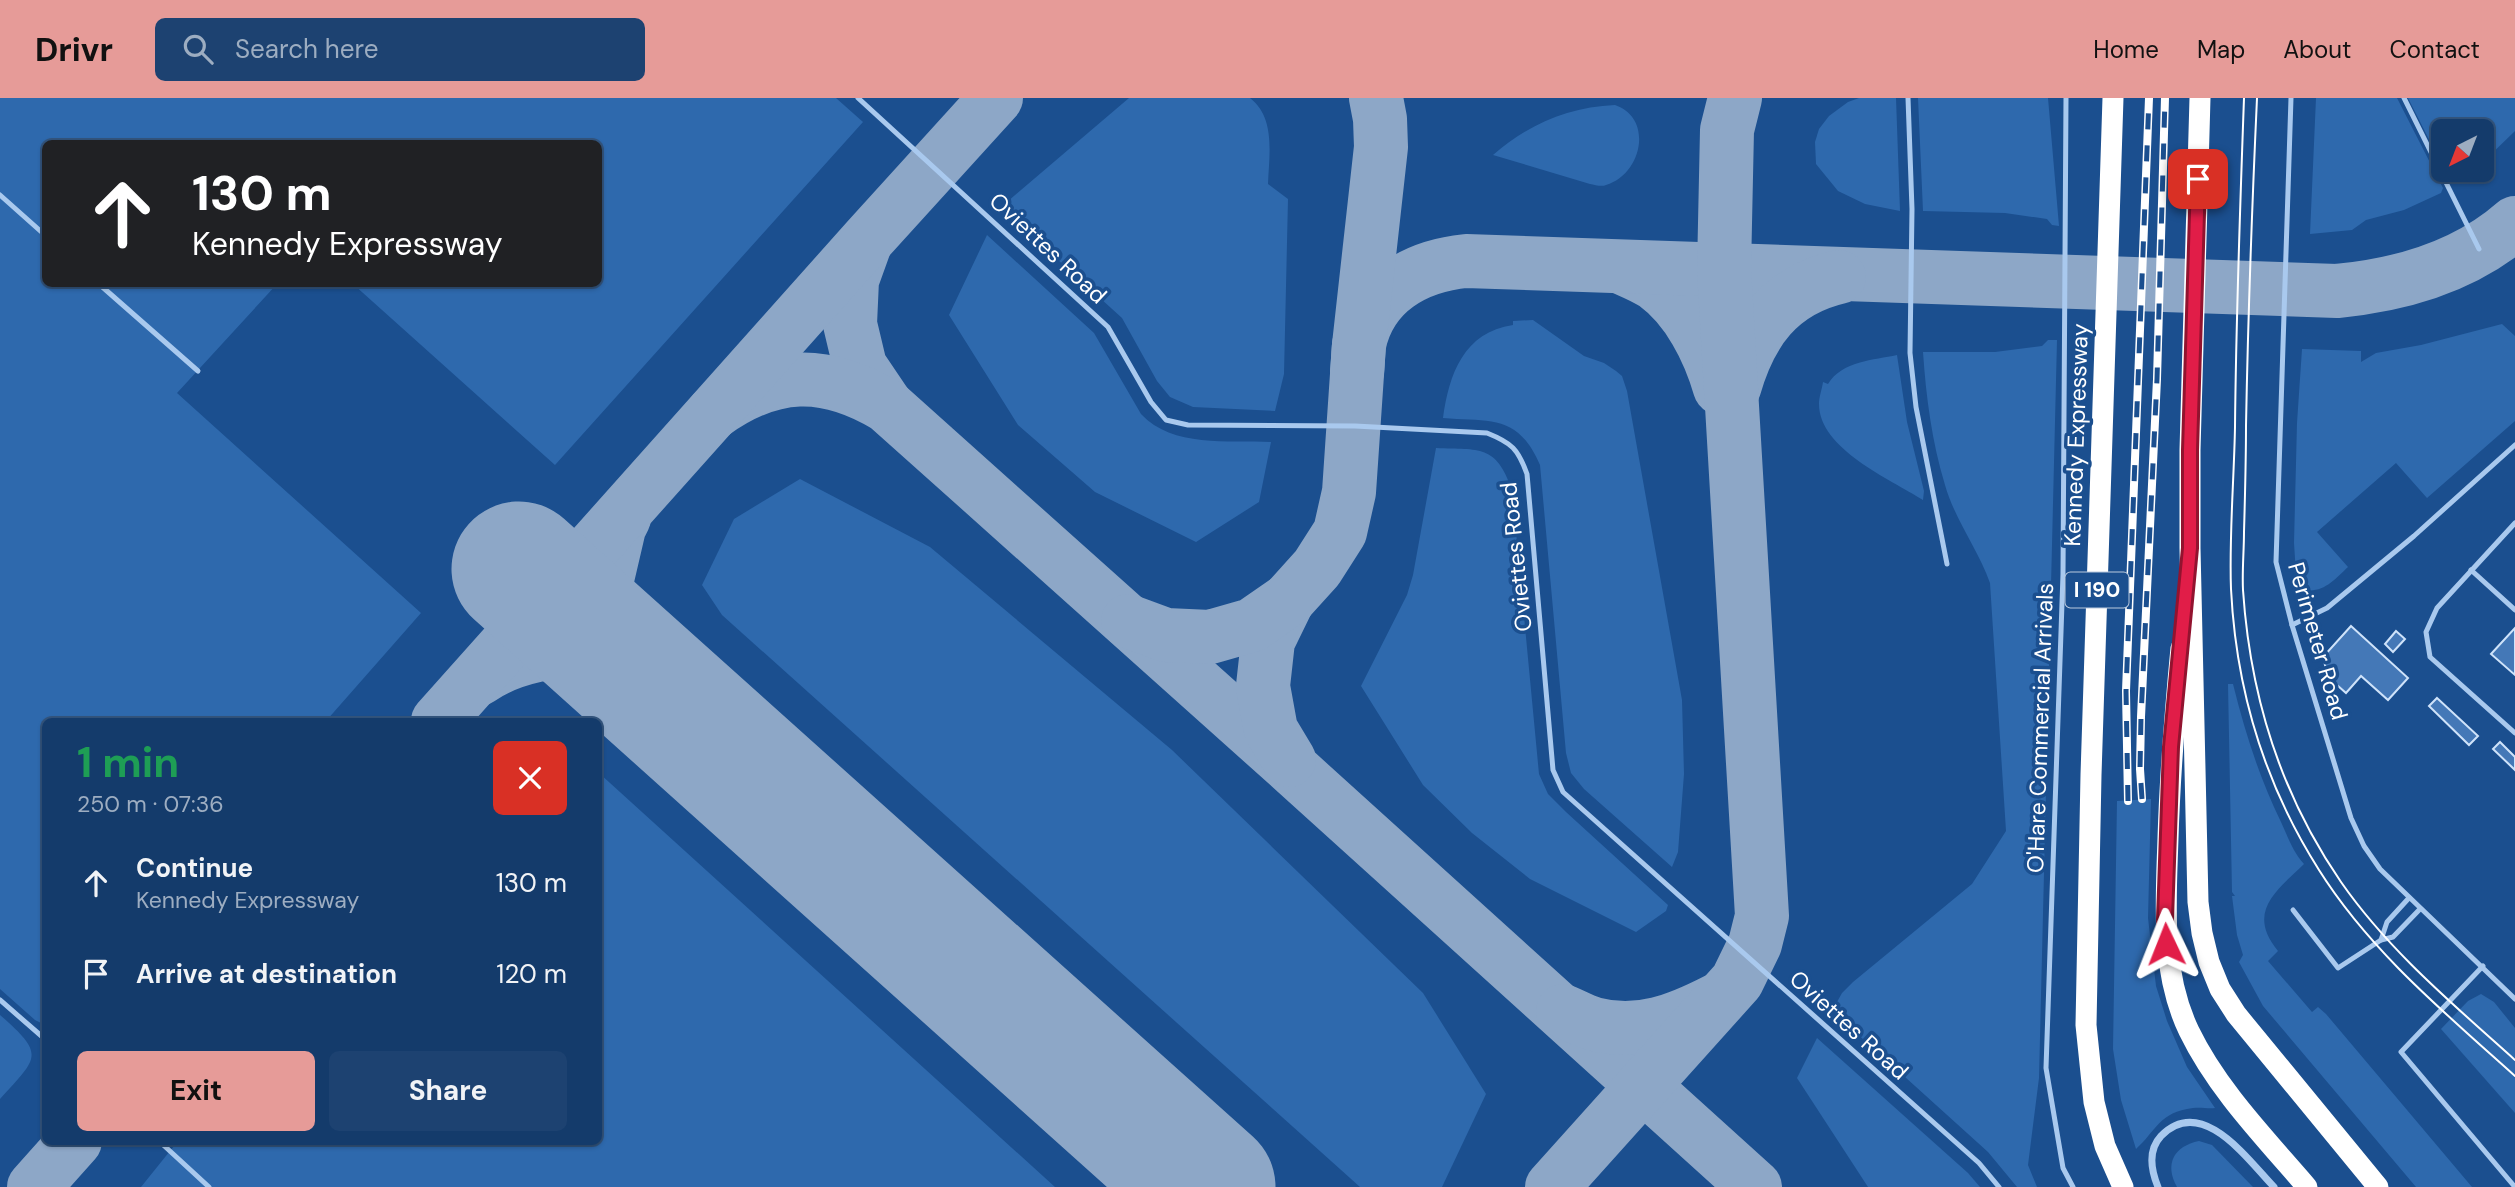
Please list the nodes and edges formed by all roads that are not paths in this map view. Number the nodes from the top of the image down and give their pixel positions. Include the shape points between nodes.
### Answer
1 (858, 98) edge
2 (1908, 98) edge
3 (2066, 98) edge
4 (2111, 98) edge
5 (2200, 98) edge
6 (2291, 98) edge
7 (2404, 98) edge
8 (0, 195) edge
9 (42, 232) edge
10 (2479, 249) dead end
11 (102, 287) edge
12 (198, 371) dead end
13 (2515, 445) edge
14 (2515, 523) edge
15 (2190, 548) junction
16 (1947, 564) dead end
17 (2471, 570) junction
18 (2515, 610) edge
19 (2292, 625) junction
20 (2515, 733) edge
21 (2408, 899) junction
22 (2420, 909) junction
23 (2293, 910) dead end
24 (2381, 940) junction
25 (2483, 966) junction
26 (2515, 999) edge
27 (0, 1000) edge
28 (42, 1037) edge
29 (163, 1145) edge
30 (209, 1187) edge
31 (1999, 1187) edge
32 (2073, 1187) edge
33 (2123, 1187) edge
34 (2158, 1187) edge
35 (2274, 1187) edge
36 (2307, 1187) edge
37 (2378, 1187) edge
38 (2515, 1187) edge

1 - 31 lane, Oviettes Road via 1108,327 1150,402 1166,420 1188,425 1487,433 1507,441 1520,454 1527,474 1553,770 1563,792 1979,1163
2 - 16 lane via 1910,353
3 - 32 lane, O'Hare Commercial Arrivals via 2063,574 2046,1068 2063,1168
4 - 33 highway, Kennedy Expressway / I 190 via 2087,1026 2094,1102 2105,1146
5 - 15 highway
6 - 19 lane, Perimeter Road via 2276,562
7 - 10 lane
8 - 9 lane
11 - 12 lane
13 - 19 lane via 2328,608
14 - 17 lane
15 - 36 highway via 2171,747 2165,919 2170,971 2188,1029 2217,1079
15 - 37 highway via 2198,902 2209,962 2236,1014
17 - 18 lane
17 - 20 lane via 2437,608 2426,632 2430,657
19 - 21 lane, Perimeter Road via 2351,818 2380,869
21 - 22 lane, Perimeter Road
21 - 24 lane via 2383,928
22 - 24 lane via 2393,937
22 - 25 lane, Perimeter Road
23 - 24 lane via 2338,968
25 - 26 lane, Perimeter Road
25 - 38 lane via 2401,1052
27 - 28 lane
29 - 30 lane
34 - 35 street via 2152,1157 2160,1137 2175,1126 2200,1122 2225,1136

